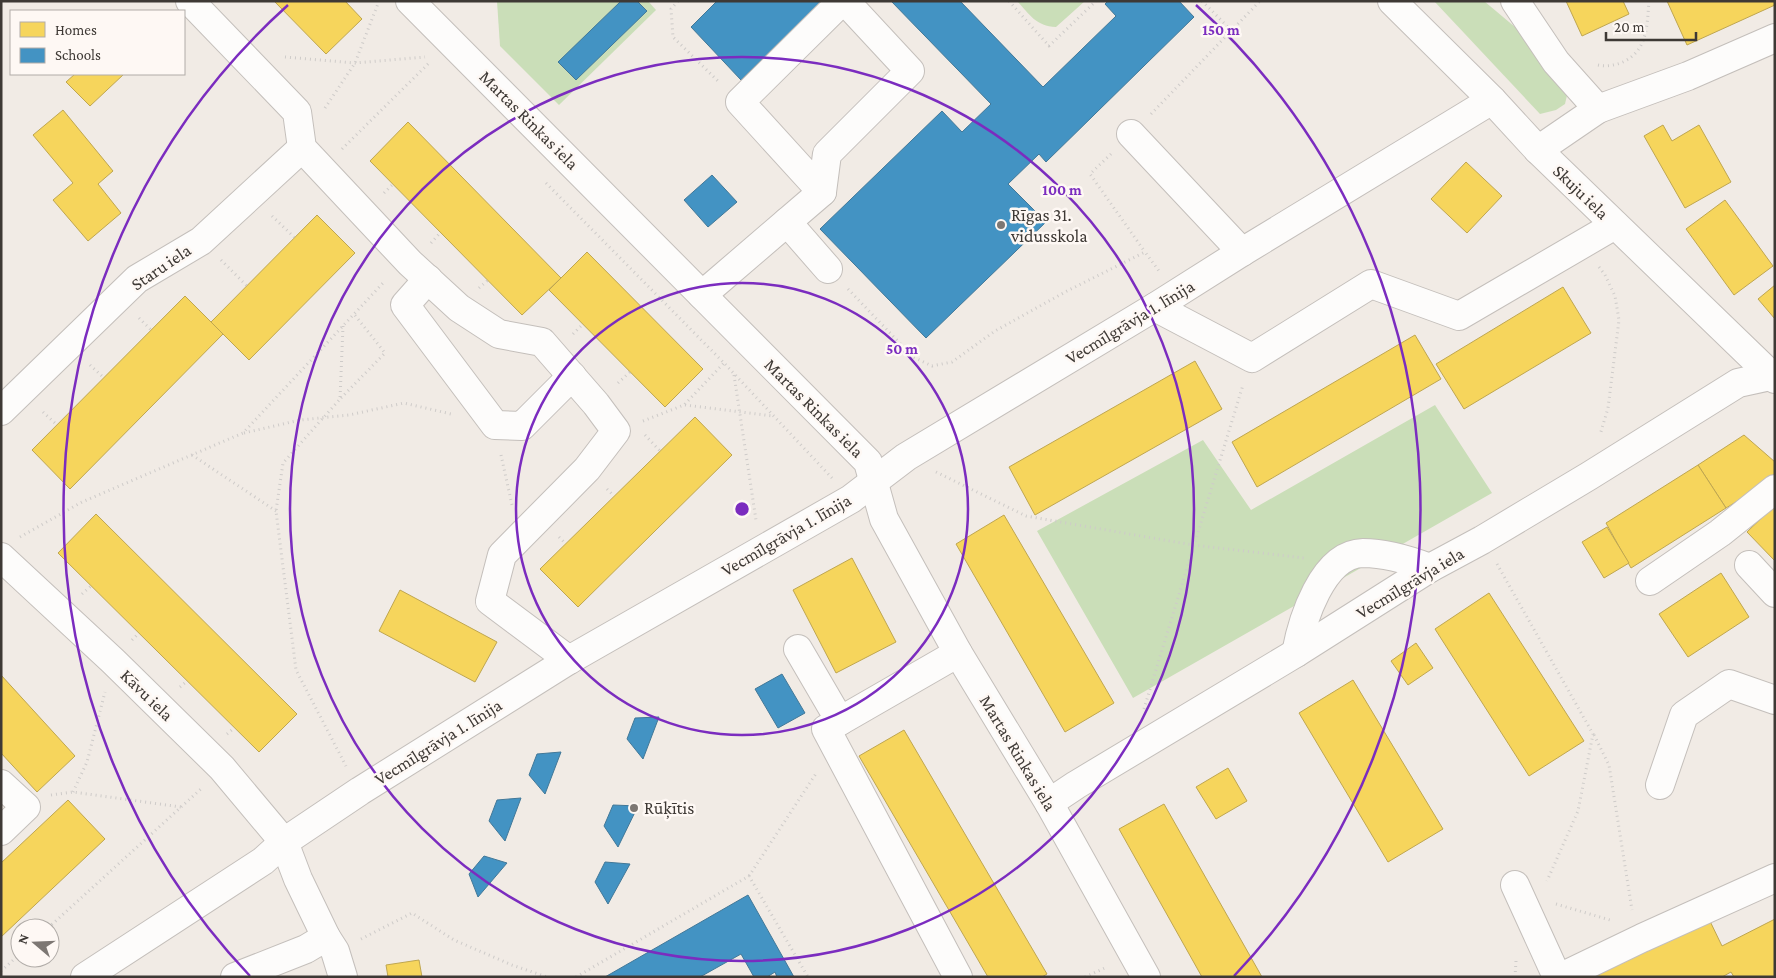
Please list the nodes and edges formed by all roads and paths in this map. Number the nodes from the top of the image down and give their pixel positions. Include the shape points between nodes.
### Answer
1 (190, 1) edge
2 (379, 1) edge
3 (410, 1) edge
4 (678, 1) edge
5 (843, 1) edge
6 (1009, 1) edge
7 (1096, 1) edge
8 (1202, 1) edge
9 (1392, 1) edge
10 (1515, 1) edge
11 (1649, 1) edge
12 (1231, 30) dead end
13 (1775, 38) edge
14 (436, 56) dead end
15 (283, 57) dead end
16 (427, 57) dead end
17 (355, 63) junction
18 (1592, 64) dead end
19 (1492, 100) junction
20 (740, 102) junction
21 (325, 108) dead end
22 (1598, 109) junction
23 (1131, 134) dead end
24 (302, 148) junction
25 (1538, 150) junction
26 (321, 170) junction
27 (543, 180) dead end
28 (822, 192) junction
29 (787, 222) junction
30 (1615, 225) junction
31 (201, 241) junction
32 (1583, 244) junction
33 (1242, 252) junction
34 (405, 258) junction
35 (828, 269) joint
36 (428, 279) junction
37 (247, 286) dead end
38 (702, 295) junction
39 (1166, 300) junction
40 (354, 314) junction
41 (343, 325) junction
42 (1252, 358) junction
43 (724, 363) junction
44 (734, 374) junction
45 (572, 376) junction
46 (1774, 377) edge
47 (340, 399) junction
48 (684, 405) junction
49 (1, 411) edge
50 (741, 412) junction
51 (774, 416) junction
52 (324, 417) junction
53 (642, 421) dead end
54 (495, 425) junction
55 (641, 431) dead end
56 (243, 433) junction
57 (660, 451) dead end
58 (191, 455) junction
59 (906, 457) junction
60 (1589, 476) junction
61 (873, 481) junction
62 (1775, 488) edge
63 (851, 499) junction
64 (276, 511) junction
65 (757, 524) dead end
66 (519, 538) junction
67 (1482, 540) junction
68 (1193, 545) junction
69 (9, 548) edge
70 (1306, 559) dead end
71 (1749, 565) dead end
72 (1430, 568) junction
73 (1650, 582) dead end
74 (1775, 593) edge
75 (138, 633) dead end
76 (798, 649) dead end
77 (958, 653) junction
78 (1296, 653) junction
79 (569, 660) junction
80 (113, 661) junction
81 (1775, 700) edge
82 (840, 721) junction
83 (1594, 734) junction
84 (1131, 753) junction
85 (841, 757) junction
86 (222, 768) junction
87 (1, 784) edge
88 (1660, 785) dead end
89 (360, 791) junction
90 (73, 792) junction
91 (1050, 803) junction
92 (26, 807) junction
93 (182, 807) junction
94 (1, 831) edge
95 (284, 842) junction
96 (749, 876) junction
97 (1775, 878) edge
98 (1515, 886) dead end
99 (1532, 904) junction
100 (59, 918) edge
101 (1638, 932) junction
102 (331, 944) junction
103 (1516, 959) dead end
104 (85, 977) edge
105 (235, 977) edge
106 (344, 977) edge
107 (547, 977) edge
108 (576, 977) edge
109 (808, 977) edge
110 (958, 977) edge
111 (1146, 977) edge
112 (1515, 977) edge
113 (1559, 977) edge

1 - 24 street via 297,112
2 - 17 path
3 - 38 street, Martas Rinkas iela
4 - 20 path via 671,9 673,37
5 - 20 street
5 - 28 street via 910,70 827,154
6 - 7 path via 1049,46
8 - 12 path
9 - 19 street, Skuju iela
10 - 22 street via 1556,62
11 - 18 path via 1642,45 1635,56 1619,64
13 - 22 street via 1688,76
14 - 26 path
15 - 17 path
16 - 17 path
17 - 21 path
19 - 25 street, Skuju iela
19 - 33 street, Vecmīlgrāvja 1. līnija
20 - 28 street
22 - 25 street
23 - 33 street
24 - 26 street
24 - 31 street, Staru iela
25 - 30 street, Skuju iela
26 - 34 street
27 - 43 path
28 - 29 street
29 - 35 street
29 - 38 street
30 - 32 street
30 - 46 street, Skuju iela
31 - 37 path
31 - 49 street, Staru iela via 137,279
32 - 42 street via 1459,316 1371,284
32 - 60 path via 1605,275 1619,320 1608,408
33 - 39 street, Vecmīlgrāvja 1. līnija
34 - 36 street
34 - 40 path
35 - 39 path via 913,357 932,366 952,362 995,331 1146,252 1161,275
36 - 45 street via 459,308 498,334 542,342
36 - 54 street via 404,305
38 - 61 street, Martas Rinkas iela via 868,462
39 - 42 street
39 - 59 street, Vecmīlgrāvja 1. līnija
40 - 41 path
40 - 47 path via 385,353
41 - 47 path
41 - 56 path
42 - 68 path
43 - 44 path
43 - 48 path
44 - 50 path
44 - 51 path
45 - 54 street via 522,426
45 - 66 street via 616,431 586,469
46 - 60 street, Vecmīlgrāvja iela via 1738,383
47 - 52 path
48 - 50 path
48 - 53 path
50 - 51 path
50 - 65 path
51 - 63 path
52 - 54 path via 404,403
52 - 56 path
52 - 64 path via 283,463
54 - 66 path
55 - 57 path
56 - 58 path
58 - 64 path
58 - 69 path via 82,502
59 - 61 street, Vecmīlgrāvja 1. līnija
59 - 68 path via 1026,516
60 - 67 street, Vecmīlgrāvja iela
61 - 63 street, Vecmīlgrāvja 1. līnija
61 - 77 street, Martas Rinkas iela via 884,519
62 - 73 street via 1720,533
63 - 79 street, Vecmīlgrāvja 1. līnija
64 - 89 path via 296,670
66 - 79 street via 502,554 490,601
67 - 72 street, Vecmīlgrāvja iela
67 - 83 path
68 - 70 path
68 - 84 path
69 - 80 street, Kāvu iela
71 - 74 street
72 - 78 street, Vecmīlgrāvja iela
72 - 78 street via 1404,558 1362,553 1343,559 1321,584 1308,607
75 - 80 path
76 - 82 street
77 - 82 street
77 - 91 street, Martas Rinkas iela
78 - 84 street, Vecmīlgrāvja iela
79 - 89 street, Vecmīlgrāvja 1. līnija
80 - 86 street, Kāvu iela
80 - 90 path via 87,762
81 - 88 street via 1730,684 1684,715
82 - 85 street via 826,729
83 - 99 path via 1578,811
83 - 101 path via 1609,765
84 - 91 street, Vecmīlgrāvja iela
85 - 96 path via 814,773
85 - 110 street
86 - 93 path
86 - 95 street, Kāvu iela
87 - 92 street
89 - 95 street, Vecmīlgrāvja 1. līnija
90 - 92 path via 39,799
90 - 93 path
91 - 111 street, Martas Rinkas iela
92 - 94 street
93 - 100 path
95 - 102 street, Kāvu iela via 298,880
95 - 104 street, Vecmīlgrāvja 1. līnija via 263,861
96 - 108 path
96 - 109 path
97 - 101 street
98 - 99 street
99 - 101 path
99 - 113 street
101 - 113 street
102 - 105 street via 306,948
102 - 106 street, Kāvu iela
102 - 107 path via 412,914 454,940
103 - 112 path

